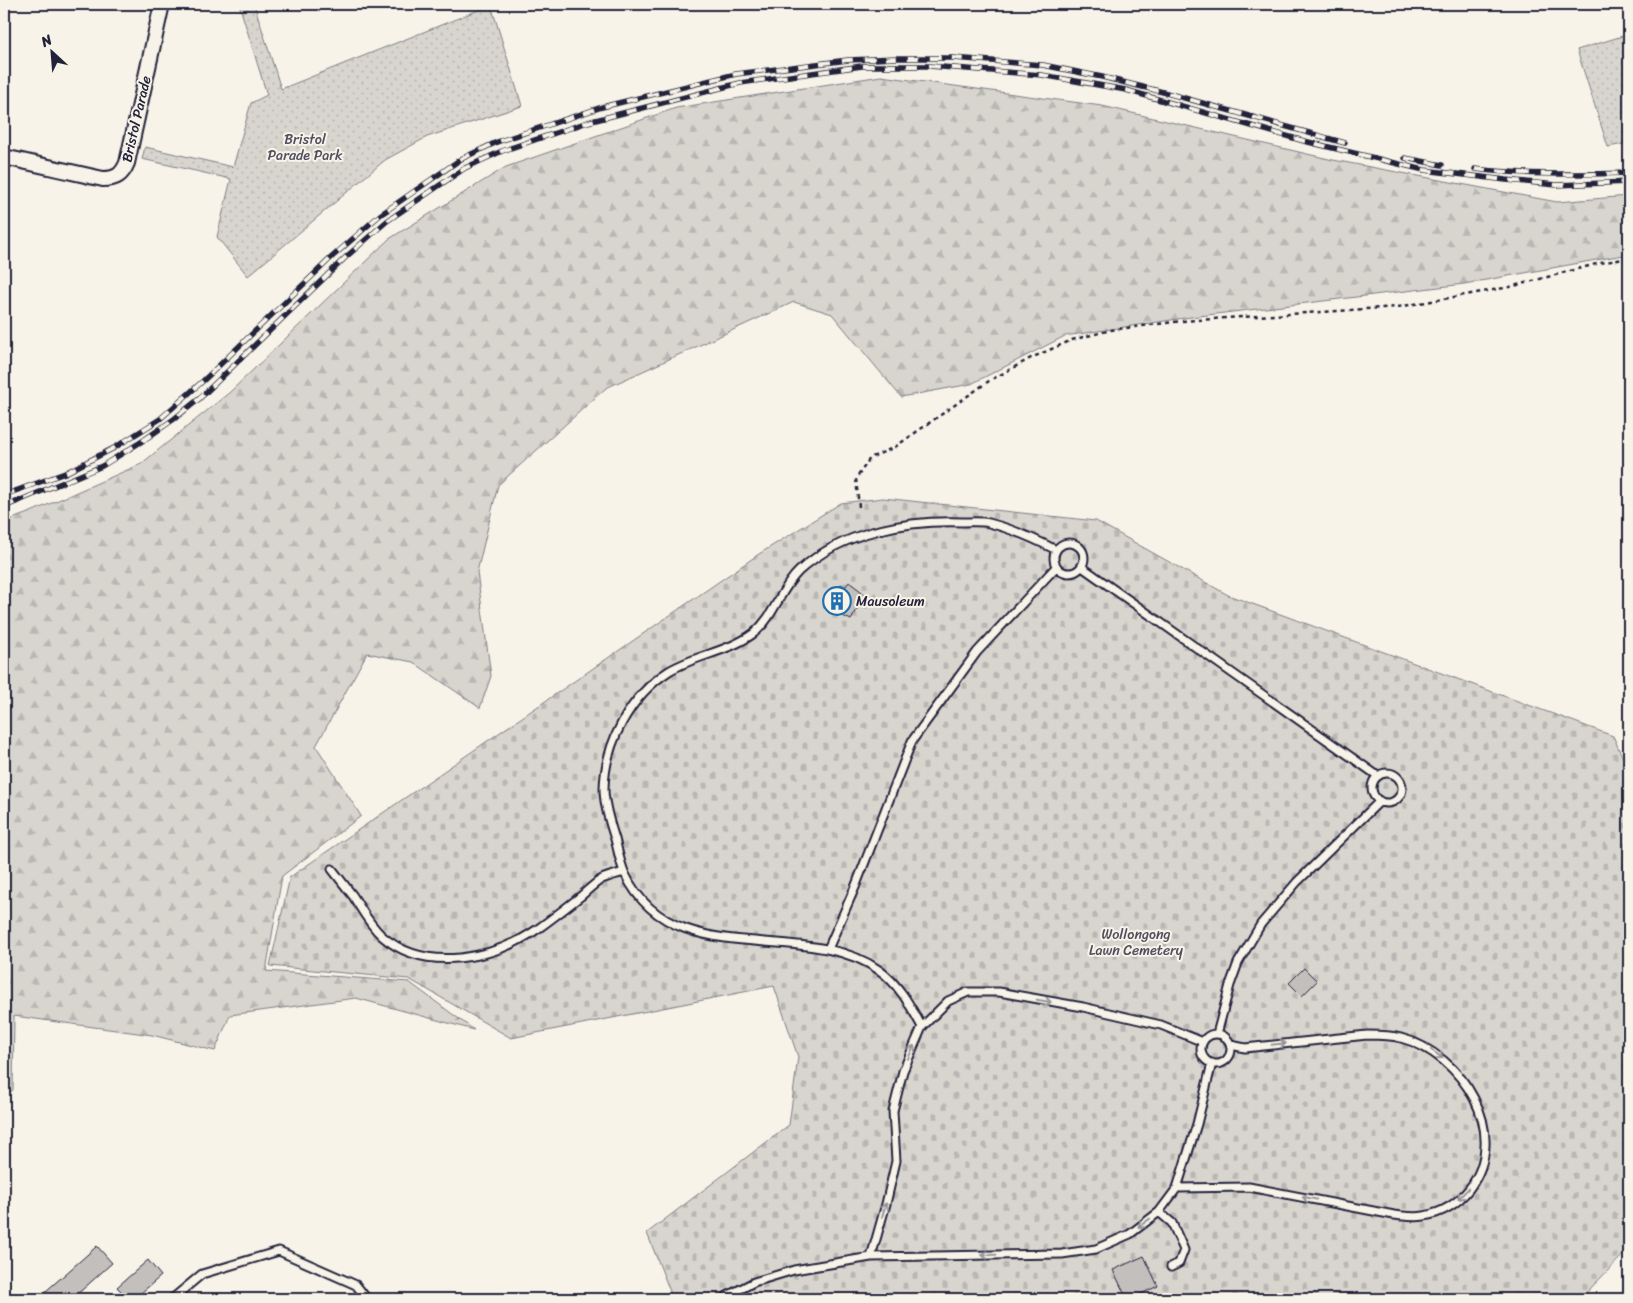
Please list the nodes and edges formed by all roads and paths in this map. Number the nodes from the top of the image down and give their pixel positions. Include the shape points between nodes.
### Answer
1 (162, 4) edge
2 (4, 157) edge
3 (1629, 258) edge
4 (859, 506) dead end
5 (1056, 550) junction
6 (1056, 567) junction
7 (1082, 567) junction
8 (1378, 776) junction
9 (1380, 801) junction
10 (332, 869) dead end
11 (624, 872) junction
12 (828, 949) junction
13 (922, 1027) junction
14 (1217, 1034) junction
15 (1203, 1042) junction
16 (1231, 1045) junction
17 (1212, 1063) junction
18 (1177, 1188) junction
19 (1159, 1212) junction
20 (870, 1257) junction
21 (1171, 1267) dead end
22 (172, 1299) edge
23 (367, 1299) edge
24 (725, 1299) edge

1 - 2 street, Bristol Parade via 127,163 119,176 103,179
3 - 4 path via 1510,286 1398,307 1181,322 1111,330 1072,340 989,381 895,447 870,458 856,479
5 - 6 lane
5 - 7 lane via 1066,543 1078,546 1084,555
5 - 11 lane via 987,523 942,521 875,531 816,556 796,573 769,617 753,633 671,670 628,712 612,743 604,790
6 - 7 lane via 1069,573
6 - 12 lane via 977,652 912,740
7 - 8 lane
8 - 9 lane via 1372,789
8 - 9 lane via 1389,773 1402,784 1396,799
9 - 14 lane via 1297,882 1261,924 1238,963
10 - 11 lane via 382,936 412,954 432,958 462,958 517,942 602,879
11 - 12 lane via 640,898 652,909 666,920 692,931 725,939
12 - 13 lane via 880,971 904,996
13 -> 15 lane via 948,1001 968,992 999,992 1153,1023
20 -> 13 lane via 896,1161 893,1110 903,1071
14 - 15 lane
14 - 16 lane via 1228,1039
15 - 17 lane via 1204,1057
16 - 17 lane via 1227,1059
16 -> 18 lane via 1244,1048 1367,1035 1400,1037 1418,1043 1449,1064 1468,1086 1483,1125 1485,1146 1480,1170 1454,1204 1424,1216 1411,1217 1249,1187
17 - 18 lane
18 - 19 lane
19 -> 20 lane via 1130,1234 1096,1249 1062,1254
19 - 21 lane via 1172,1223 1184,1250 1180,1263
20 - 24 lane via 794,1270 754,1282
22 - 23 lane via 202,1274 279,1251 356,1285

